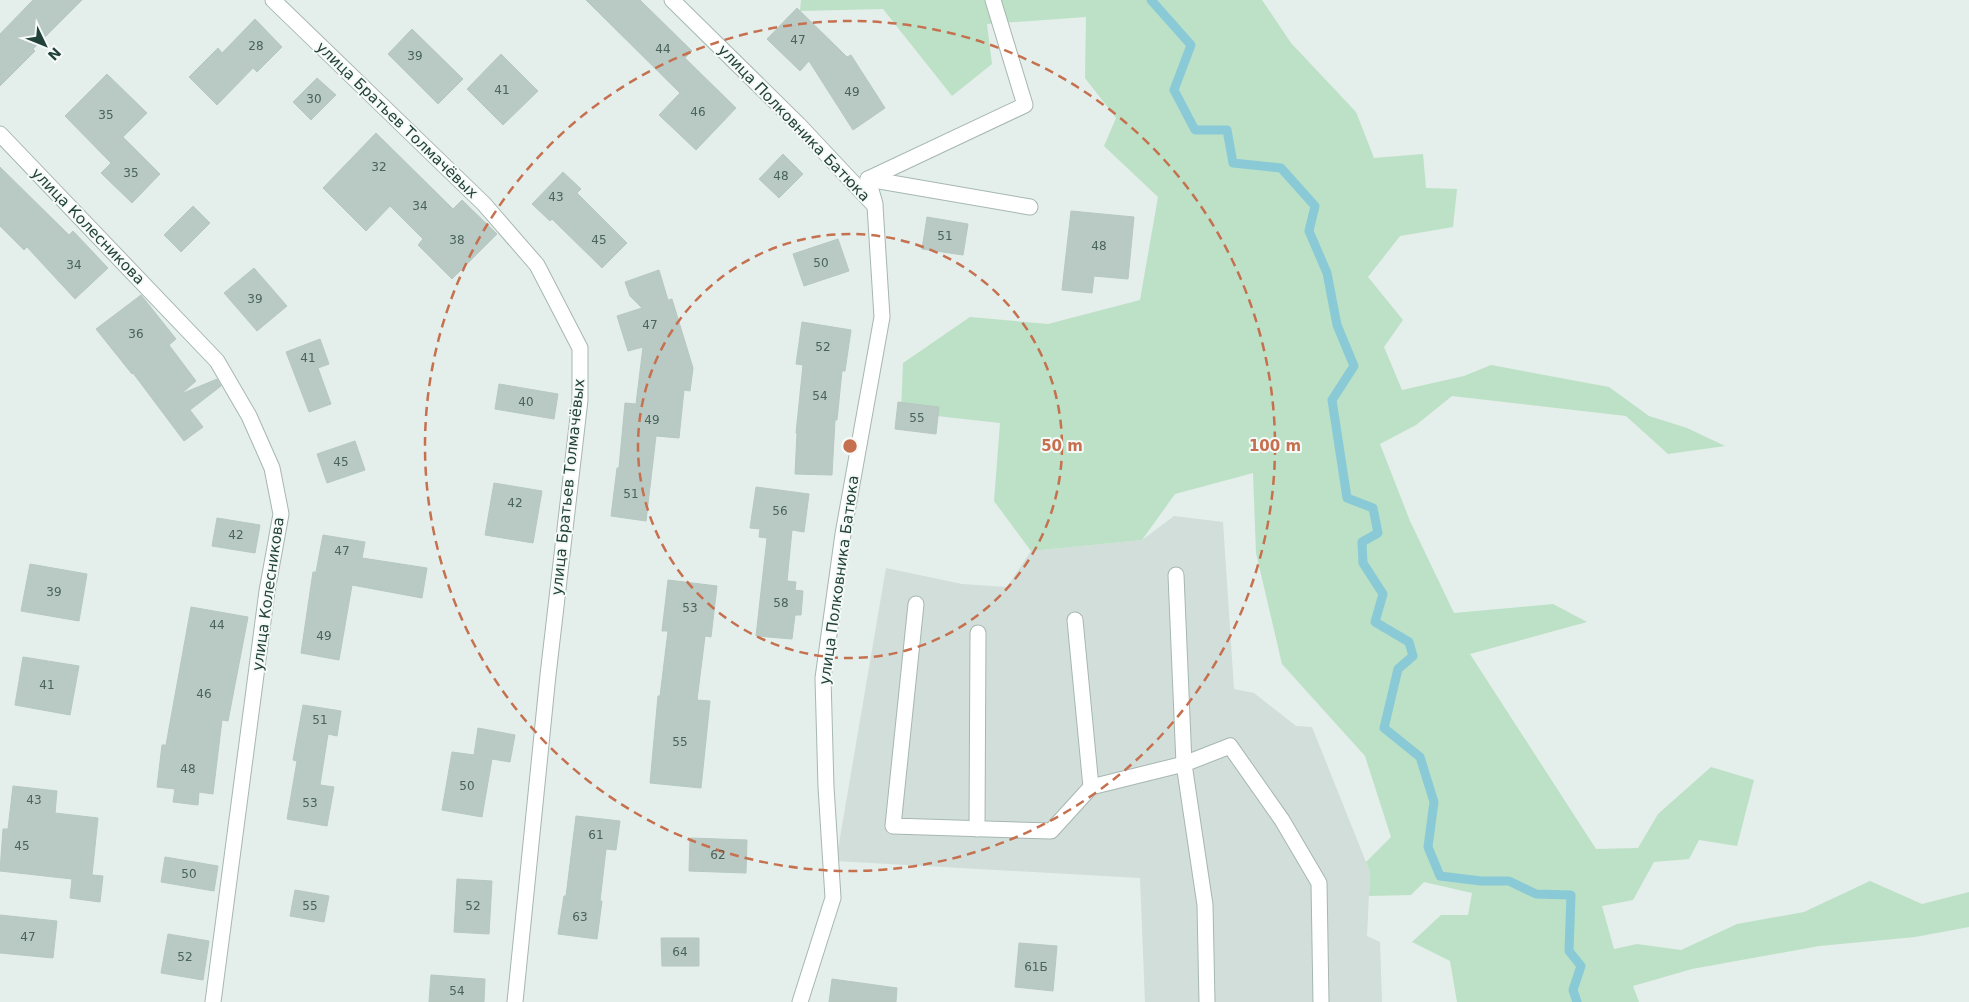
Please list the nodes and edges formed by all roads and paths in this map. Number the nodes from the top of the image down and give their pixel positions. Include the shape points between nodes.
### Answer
1 (273, 0) edge
2 (672, 0) edge
3 (993, 0) edge
4 (0, 134) edge
5 (868, 179) junction
6 (875, 206) junction
7 (1030, 207) dead end
8 (1176, 575) dead end
9 (916, 604) dead end
10 (1075, 620) dead end
11 (978, 633) dead end
12 (1184, 764) junction
13 (1091, 787) junction
14 (977, 829) junction
15 (213, 1002) edge
16 (515, 1002) edge
17 (800, 1002) edge
18 (1207, 1002) edge
19 (1321, 1002) edge

1 - 16 street, улица Братьев Толмачёвых via 484,204 537,265 580,348 580,400
2 - 6 street, улица Полковника Батюка via 798,124
3 - 5 street via 1025,105
4 - 15 street, улица Колесникова via 217,361 249,416 272,468 281,514 267,591
5 - 6 street
5 - 7 street
6 - 17 street, улица Полковника Батюка via 882,317 843,534 822,678 832,898
8 - 12 street
9 - 14 street via 893,826
10 - 13 street
11 - 14 street
12 - 13 street
12 - 18 street via 1205,905
12 - 19 street via 1230,746 1282,820 1319,883
13 - 14 street via 1051,831

